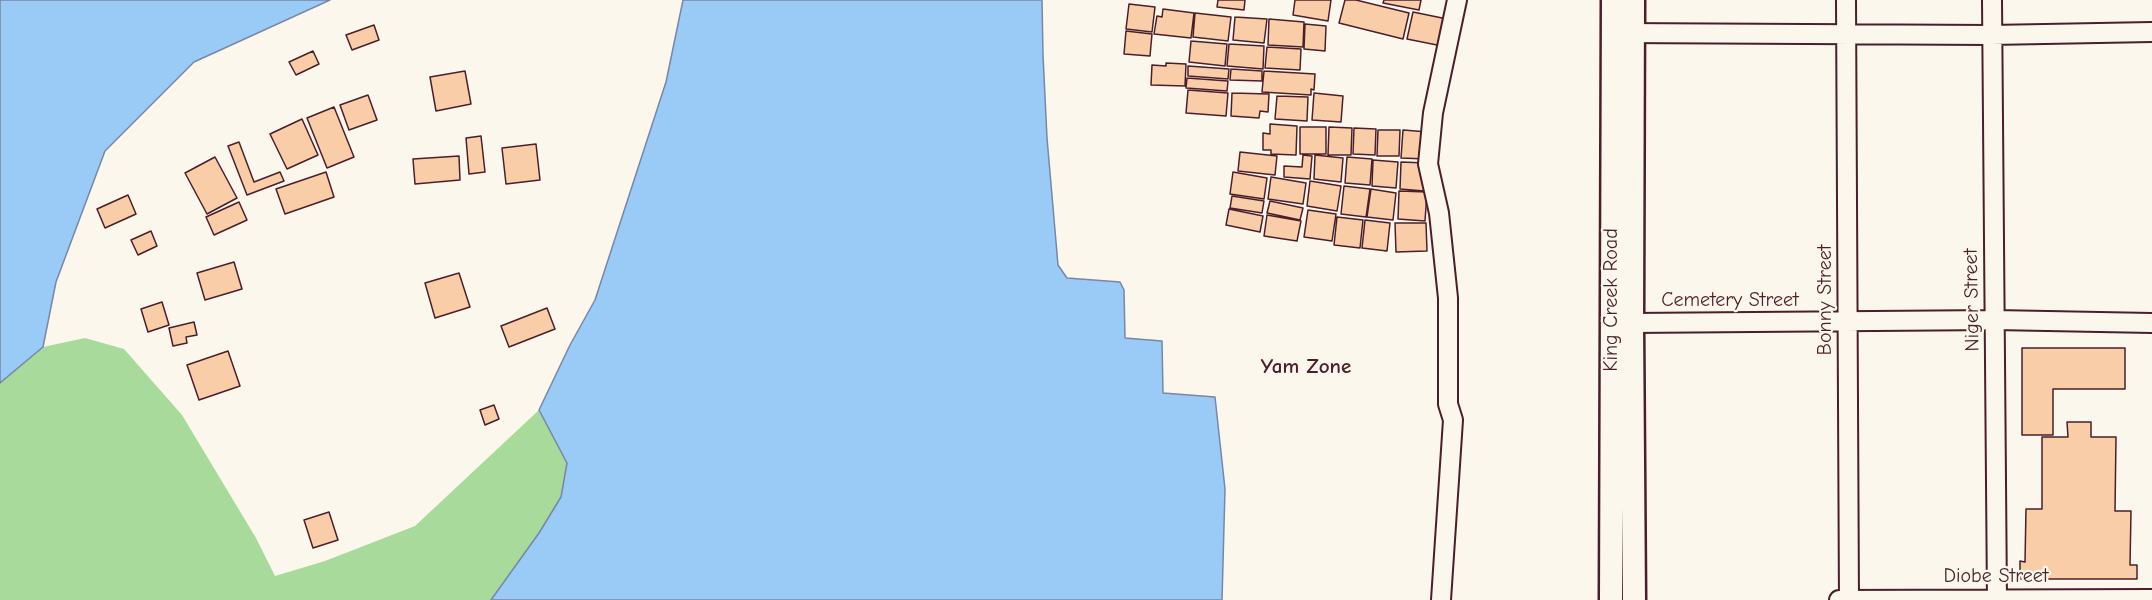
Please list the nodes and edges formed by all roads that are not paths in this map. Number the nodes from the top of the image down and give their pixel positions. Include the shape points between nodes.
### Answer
1 (1457, 0) edge
2 (1613, 0) edge
3 (1634, 0) edge
4 (1846, 0) edge
5 (1992, 0) edge
6 (2152, 32) edge
7 (1846, 33) junction
8 (1623, 34) junction
9 (1991, 35) junction
10 (1995, 320) junction
11 (1847, 322) junction
12 (1632, 323) junction
13 (2152, 323) edge
14 (1997, 599) edge
15 (2152, 599) edge
16 (1442, 600) edge
17 (1611, 600) edge
18 (1634, 600) edge
19 (1839, 600) edge
20 (1849, 600) edge

1 - 16 street via 1433,113 1428,164 1439,213 1448,298 1448,404 1453,420
2 - 8 street, King Creek Road
3 - 8 street, King Creek Road
4 - 7 street, Bonny Street
5 - 9 street, Niger Street
6 - 9 street
7 - 8 street
7 - 9 street
7 - 11 street, Bonny Street
8 - 12 street, King Creek Road
8 - 17 street, King Creek Road
9 - 10 street, Niger Street
10 - 11 street, Cemetery Street
10 - 13 street, Cemetery Street
10 - 14 street, Niger Street
11 - 12 street, Cemetery Street
11 - 20 street, Bonny Street
12 - 18 street, King Creek Road
14 - 15 street, Diobe Street
14 - 20 street, Diobe Street
19 - 20 street, Diobe Street

